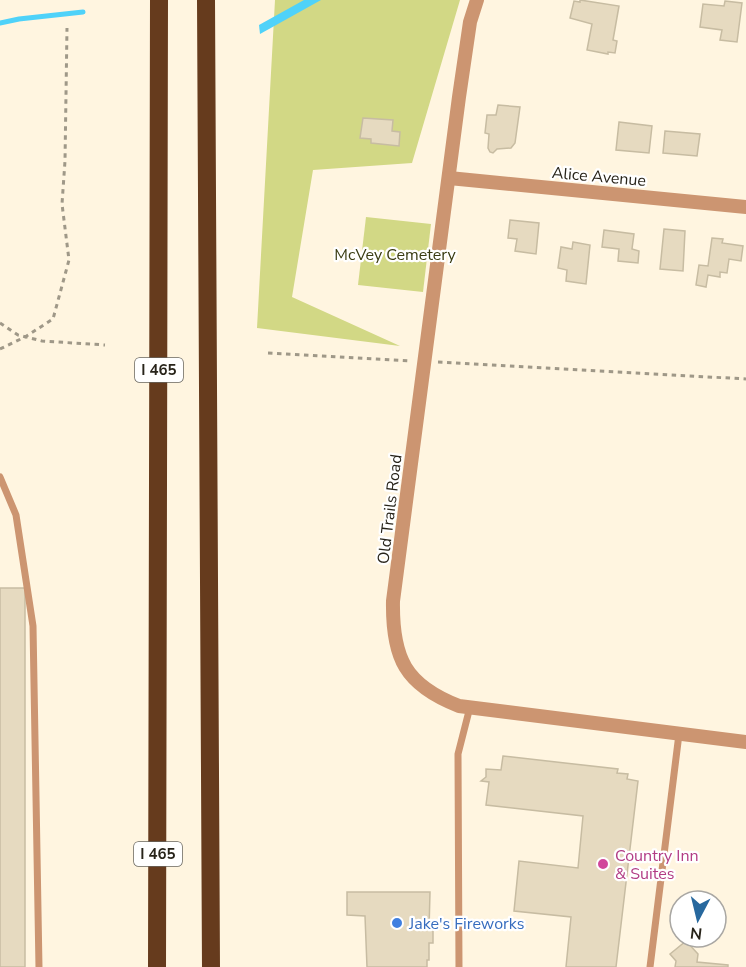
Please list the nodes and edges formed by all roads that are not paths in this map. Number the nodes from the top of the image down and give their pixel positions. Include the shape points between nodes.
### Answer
1 (159, 0) edge
2 (207, 0) edge
3 (477, 0) edge
4 (449, 178) junction
5 (746, 207) edge
6 (0, 477) edge
7 (470, 707) junction
8 (679, 734) junction
9 (746, 742) edge
10 (39, 967) edge
11 (156, 967) edge
12 (211, 967) edge
13 (459, 967) edge
14 (650, 967) edge

1 - 11 highway, I 465
2 - 12 highway
3 - 4 street, Old Trails Road via 470,22
4 - 5 street, Alice Avenue
4 - 7 street, Old Trails Road via 393,621 399,653 415,680 435,696
6 - 10 lane via 16,515 33,626
7 - 8 street, Old Trails Road
7 - 13 lane via 458,754
8 - 9 street, Old Trails Road
8 - 14 lane

